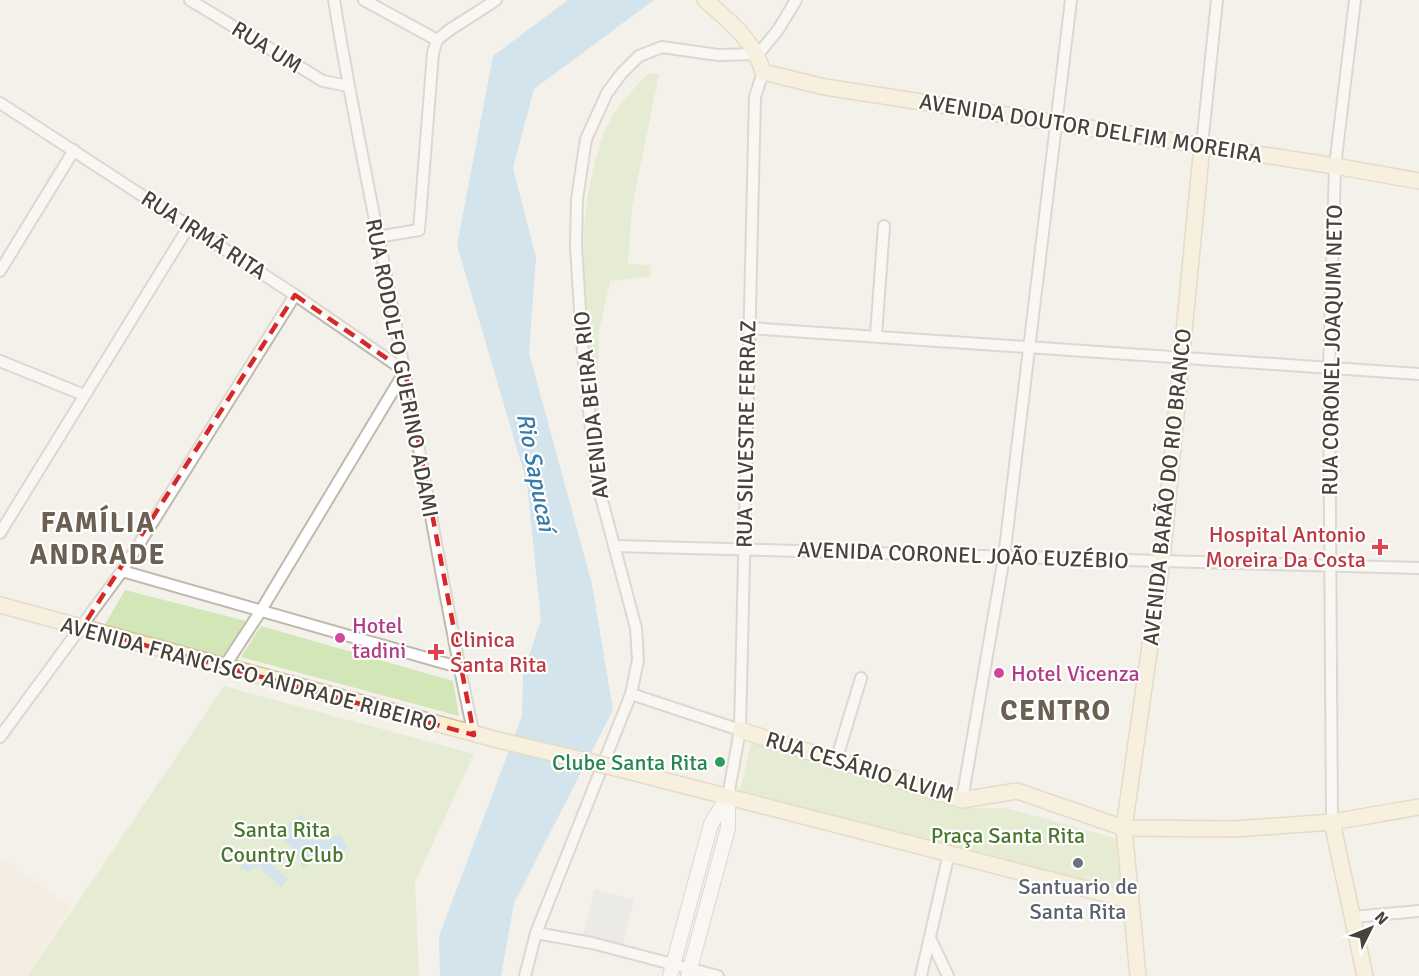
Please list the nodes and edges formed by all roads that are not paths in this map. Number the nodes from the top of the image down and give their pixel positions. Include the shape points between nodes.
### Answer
1 (190, 0) edge
2 (334, 0) edge
3 (364, 0) edge
4 (496, 0) edge
5 (705, 0) edge
6 (796, 0) edge
7 (1071, 0) edge
8 (1217, 0) edge
9 (1355, 0) edge
10 (437, 40) junction
11 (758, 54) junction
12 (763, 72) junction
13 (348, 86) junction
14 (0, 104) edge
15 (1055, 124) junction
16 (1202, 146) junction
17 (74, 150) junction
18 (1335, 166) junction
19 (1419, 181) edge
20 (189, 226) junction
21 (884, 226) dead end
22 (377, 237) junction
23 (0, 271) edge
24 (295, 295) junction
25 (749, 328) junction
26 (876, 335) junction
27 (1030, 346) junction
28 (1183, 357) junction
29 (0, 361) edge
30 (1329, 369) junction
31 (405, 371) junction
32 (1419, 374) edge
33 (84, 394) junction
34 (0, 533) edge
35 (614, 546) junction
36 (743, 548) junction
37 (1004, 557) junction
38 (1162, 561) junction
39 (1331, 564) junction
40 (1419, 568) edge
41 (122, 571) junction
42 (0, 605) edge
43 (260, 612) junction
44 (82, 628) junction
45 (224, 667) junction
46 (458, 668) junction
47 (861, 678) dead end
48 (632, 694) junction
49 (740, 730) junction
50 (474, 735) junction
51 (0, 737) edge
52 (836, 761) junction
53 (728, 796) junction
54 (962, 800) junction
55 (1419, 807) edge
56 (1332, 822) junction
57 (1124, 828) junction
58 (949, 853) junction
59 (1129, 900) junction
60 (1419, 911) edge
61 (1353, 917) junction
62 (536, 933) junction
63 (930, 938) junction
64 (671, 970) edge
65 (689, 973) edge
66 (525, 976) edge
67 (718, 976) edge
68 (921, 976) edge
69 (948, 976) edge
70 (1138, 976) edge
71 (1365, 976) edge

1 - 13 street, RUA UM via 323,81
2 - 13 street, RUA RODOLFO GUERINO ADAMI
3 - 10 street
4 - 10 street
5 - 11 main road via 734,25
6 - 11 street
7 - 15 street
8 - 16 street
9 - 18 street, RUA CORONEL JOAQUIM NETO
10 - 22 street via 419,230
11 - 12 main road
11 - 35 street, AVENIDA BEIRA RIO via 718,55 662,48 639,57 608,93 586,139 577,199 576,246 596,478
12 - 15 main road, AVENIDA DOUTOR DELFIM MOREIRA via 825,87
12 - 25 street, RUA SILVESTRE FERRAZ via 754,97
13 - 22 street, RUA RODOLFO GUERINO ADAMI
14 - 17 street, RUA IRMÃ RITA
15 - 16 main road, AVENIDA DOUTOR DELFIM MOREIRA
15 - 27 street
16 - 18 main road, AVENIDA DOUTOR DELFIM MOREIRA
16 - 28 main road, AVENIDA BARÃO DO RIO BRANCO
17 - 20 street, RUA IRMÃ RITA
17 - 23 street
18 - 19 main road, AVENIDA DOUTOR DELFIM MOREIRA
18 - 30 street, RUA CORONEL JOAQUIM NETO
20 - 24 street, RUA IRMÃ RITA
20 - 33 street
21 - 26 street
22 - 31 street, RUA RODOLFO GUERINO ADAMI
24 - 31 street, RUA IRMÃ RITA
24 - 41 street
25 - 26 street
25 - 36 street, RUA SILVESTRE FERRAZ
26 - 27 street
27 - 28 street
27 - 37 street
28 - 30 street
28 - 38 main road, AVENIDA BARÃO DO RIO BRANCO
29 - 33 street
30 - 32 street
30 - 39 street, RUA CORONEL JOAQUIM NETO
31 - 43 street
31 - 46 street, RUA RODOLFO GUERINO ADAMI
33 - 34 street
35 - 36 street, AVENIDA CORONEL JOÃO EUZÉBIO
35 - 48 street, AVENIDA BEIRA RIO via 636,628 638,660
36 - 37 street, AVENIDA CORONEL JOÃO EUZÉBIO
36 - 49 street, RUA SILVESTRE FERRAZ
37 - 38 street, AVENIDA CORONEL JOÃO EUZÉBIO
37 - 54 street
38 - 39 street, AVENIDA CORONEL JOÃO EUZÉBIO
38 - 57 main road, AVENIDA BARÃO DO RIO BRANCO
39 - 40 street, AVENIDA CORONEL JOÃO EUZÉBIO
39 - 56 street, RUA CORONEL JOAQUIM NETO
41 - 43 street
41 - 44 street
42 - 44 main road, AVENIDA FRANCISCO ANDRADE RIBEIRO
43 - 45 street
43 - 46 street
44 - 45 main road, AVENIDA FRANCISCO ANDRADE RIBEIRO
44 - 51 street
45 - 50 main road, AVENIDA FRANCISCO ANDRADE RIBEIRO
46 - 50 street, RUA RODOLFO GUERINO ADAMI
47 - 52 street
48 - 49 street, RUA CESÁRIO ALVIM
48 - 62 street, AVENIDA BEIRA RIO
49 - 52 main road, RUA CESÁRIO ALVIM
49 - 53 street, RUA SILVESTRE FERRAZ
50 - 53 main road, AVENIDA FRANCISCO ANDRADE RIBEIRO, bridge
52 - 54 main road, RUA CESÁRIO ALVIM
53 - 58 main road, AVENIDA FRANCISCO ANDRADE RIBEIRO
53 - 64 street via 711,824
53 - 65 street via 728,828
54 - 57 main road, RUA CESÁRIO ALVIM via 1017,791
55 - 56 main road, RUA CESÁRIO ALVIM
56 - 57 main road, RUA CESÁRIO ALVIM via 1234,829
56 - 61 main road
57 - 59 main road
58 - 59 main road, AVENIDA FRANCISCO ANDRADE RIBEIRO
58 - 63 street
59 - 70 main road
60 - 61 street
61 - 71 main road
62 - 64 street via 591,943
62 - 66 street, AVENIDA BEIRA RIO
63 - 68 street
63 - 69 street
64 - 65 street
65 - 67 street

